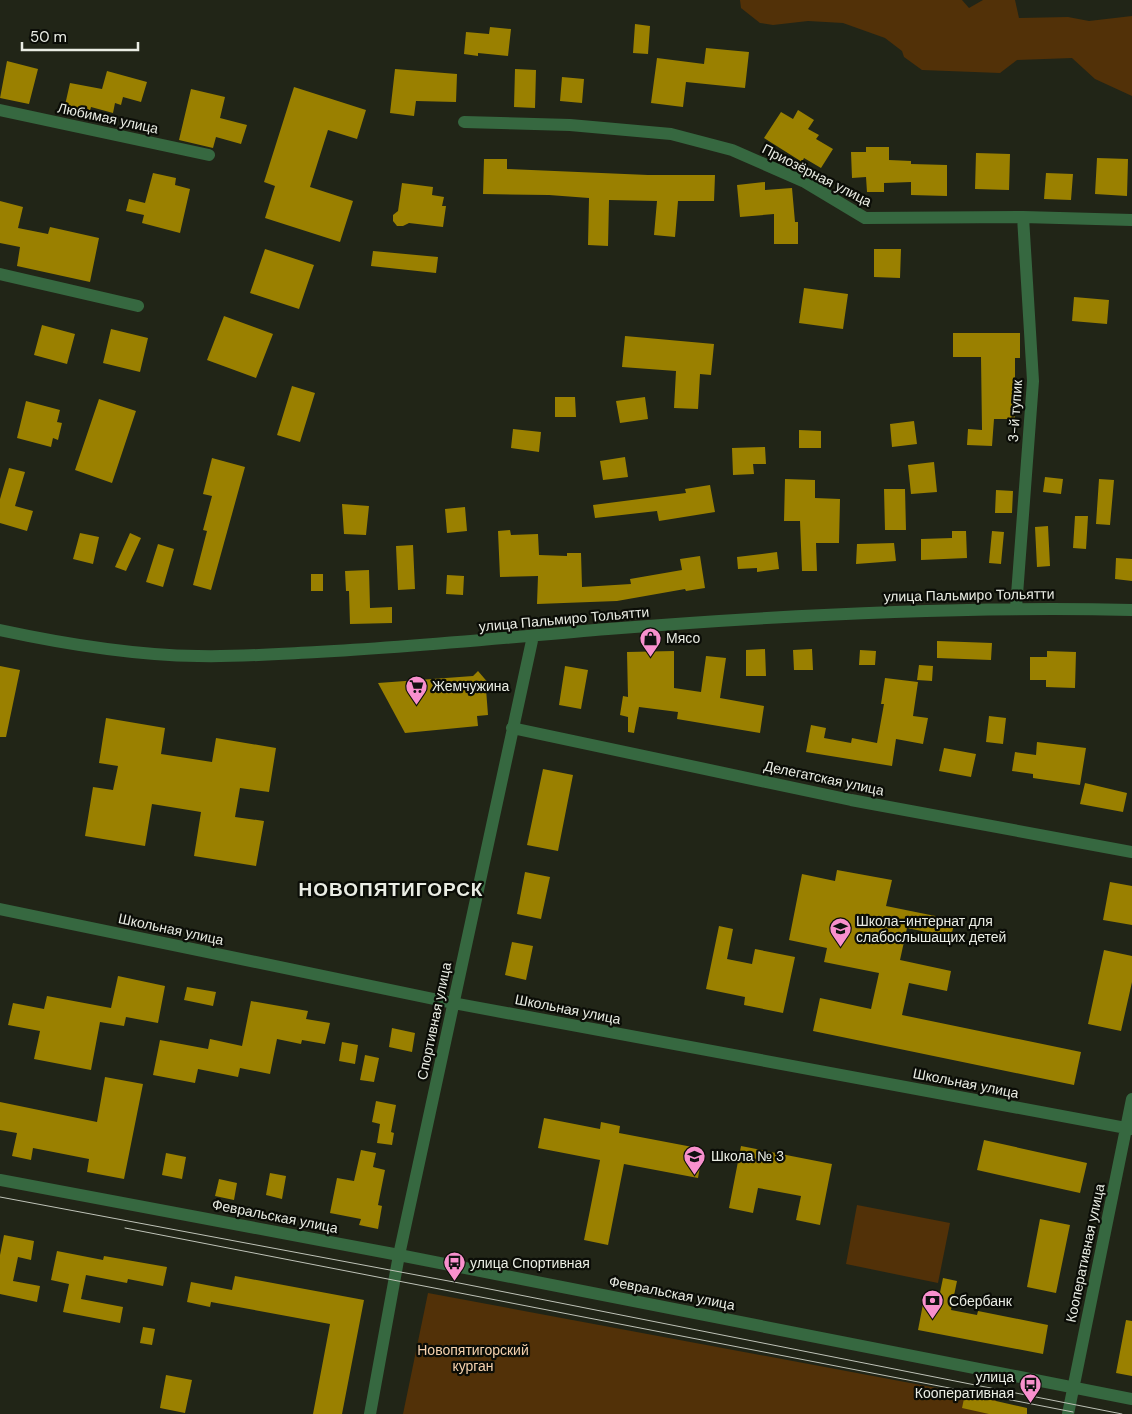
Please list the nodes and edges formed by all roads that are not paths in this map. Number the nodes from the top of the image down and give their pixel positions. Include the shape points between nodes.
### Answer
1 (0, 110) edge
2 (464, 122) dead end
3 (209, 155) dead end
4 (1023, 217) junction
5 (1132, 220) edge
6 (0, 274) edge
7 (138, 306) dead end
8 (1016, 608) junction
9 (1132, 610) edge
10 (0, 630) edge
11 (533, 636) junction
12 (512, 728) junction
13 (1132, 852) edge
14 (0, 909) edge
15 (453, 1003) junction
16 (1132, 1099) edge
17 (1129, 1129) edge
18 (0, 1180) edge
19 (399, 1255) junction
20 (1073, 1387) junction
21 (1132, 1399) edge
22 (370, 1414) edge
23 (1068, 1414) edge

1 - 3 street, Любимая улица
2 - 4 street, Приозёрная улица via 570,125 670,134 732,150 804,182 865,218
4 - 5 street, Приозёрная улица
4 - 8 street, 3-й тупик via 1033,381
6 - 7 street
8 - 9 street, улица Пальмиро Тольятти
8 - 11 street, улица Пальмиро Тольятти via 810,614
10 - 11 street, улица Пальмиро Тольятти via 86,646 198,656 345,650
11 - 12 street, Спортивная улица
12 - 13 street, Делегатская улица via 851,800
12 - 15 street, Спортивная улица
14 - 15 street, Школьная улица
15 - 17 street, Школьная улица
15 - 19 street, Спортивная улица
16 - 17 street, Кооперативная улица
17 - 20 street, Кооперативная улица
18 - 19 street, Февральская улица
19 - 20 street, Февральская улица
19 - 22 street, Спортивная улица
20 - 21 street, Февральская улица
20 - 23 street, Кооперативная улица

